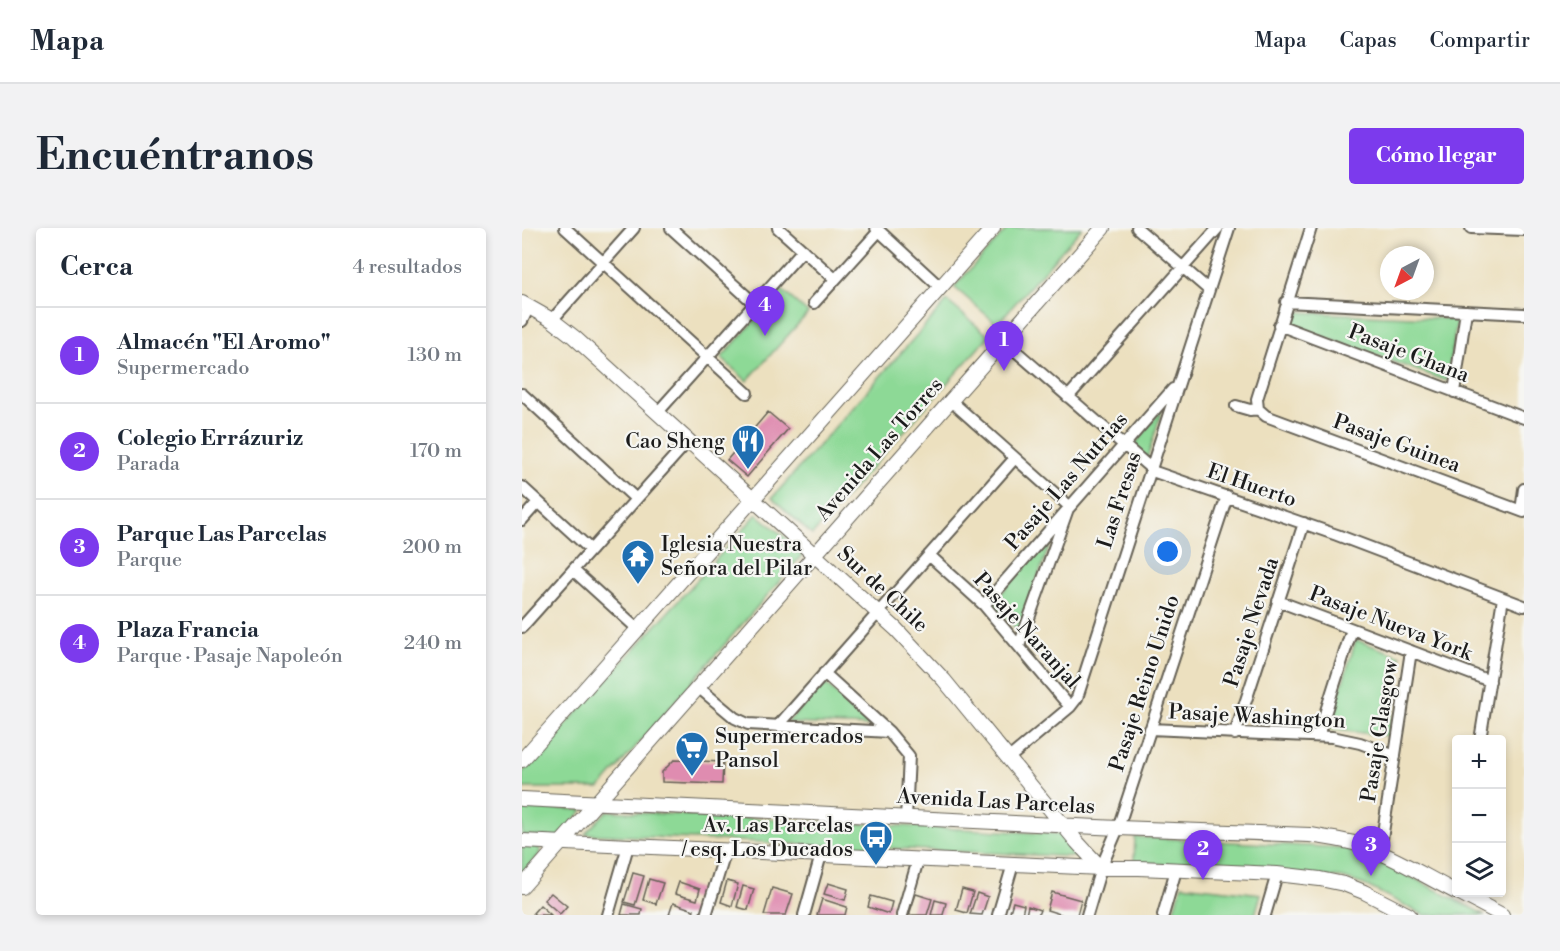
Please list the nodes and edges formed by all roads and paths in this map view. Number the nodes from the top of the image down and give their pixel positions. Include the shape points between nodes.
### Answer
1 (565, 228) edge
2 (634, 228) edge
3 (671, 228) edge
4 (778, 228) edge
5 (1103, 228) edge
6 (1137, 228) edge
7 (1218, 228) edge
8 (1229, 228) edge
9 (1311, 228) edge
10 (1471, 228) edge
11 (877, 229) edge
12 (988, 230) edge
13 (1524, 230) edge
14 (803, 250) junction
15 (603, 263) junction
16 (1183, 267) junction
17 (835, 279) junction
18 (941, 288) junction
19 (1209, 290) junction
20 (1286, 302) junction
21 (814, 303) dead end
22 (755, 304) junction
23 (526, 305) edge
24 (1466, 311) junction
25 (1524, 314) edge
26 (552, 320) junction
27 (522, 321) edge
28 (1279, 325) junction
29 (1003, 340) junction
30 (707, 357) junction
31 (1178, 384) junction
32 (1454, 392) junction
33 (747, 393) dead end
34 (522, 394) edge
35 (1068, 397) junction
36 (950, 400) junction
37 (1236, 406) dead end
38 (1258, 409) junction
39 (658, 412) junction
40 (1524, 418) edge
41 (689, 440) junction
42 (1123, 446) junction
43 (1014, 458) junction
44 (1150, 468) junction
45 (522, 487) edge
46 (1524, 489) edge
47 (1227, 496) junction
48 (636, 499) junction
49 (754, 500) junction
50 (538, 502) junction
51 (1069, 506) junction
52 (1522, 512) edge
53 (522, 520) edge
54 (1304, 523) junction
55 (591, 550) junction
56 (814, 554) junction
57 (929, 555) junction
58 (573, 570) junction
59 (1503, 598) junction
60 (1278, 600) junction
61 (984, 604) junction
62 (1524, 606) edge
63 (878, 613) junction
64 (522, 627) edge
65 (1352, 629) junction
66 (639, 630) junction
67 (1019, 646) junction
68 (1411, 651) junction
69 (824, 673) junction
70 (1490, 681) junction
71 (698, 687) junction
72 (1070, 707) junction
73 (778, 726) junction
74 (1150, 729) junction
75 (889, 732) junction
76 (1235, 734) junction
77 (1481, 735) edge
78 (1318, 736) junction
79 (524, 755) edge
80 (1395, 756) junction
81 (1010, 758) junction
82 (522, 799) edge
83 (598, 801) junction
84 (906, 818) junction
85 (1063, 825) junction
86 (1118, 828) junction
87 (522, 841) edge
88 (561, 843) junction
89 (628, 846) junction
90 (726, 850) junction
91 (1380, 852) junction
92 (821, 855) junction
93 (918, 860) junction
94 (1013, 864) junction
95 (1101, 868) junction
96 (1176, 870) junction
97 (1277, 874) junction
98 (522, 887) edge
99 (1452, 887) edge
100 (1470, 897) edge
101 (608, 915) edge
102 (706, 915) edge
103 (804, 915) edge
104 (902, 915) edge
105 (998, 915) edge
106 (1087, 915) edge
107 (1162, 915) edge
108 (1265, 915) edge
109 (1409, 915) edge
110 (1502, 915) edge

1 - 15 street
2 - 15 street
3 - 22 street
4 - 14 street
5 - 29 street, Avenida Las Torres
6 - 16 street
7 - 16 street
8 - 19 street, Las Fresas
9 - 20 street
10 - 13 street
11 - 17 street
11 - 18 street
12 - 18 street
14 - 17 street
14 - 22 street
15 - 26 street
15 - 30 street
16 - 19 street
16 - 35 street
17 - 21 street
18 - 49 street
19 - 31 street, Las Fresas
20 - 24 street
20 - 28 street
22 - 30 street
23 - 26 street, Sur de Chile
23 - 27 street
24 - 25 street
24 - 32 street
26 - 39 street, Sur de Chile
28 - 32 street, Pasaje Ghana
28 - 38 street via 1257,399
29 - 35 street, El Huerto
29 - 36 street, Avenida Las Torres
30 - 33 street
30 - 39 street
31 - 42 street, Pasaje Las Nutrias
31 - 44 street, Las Fresas
32 - 40 street, Pasaje Ghana
34 - 48 street
35 - 42 street, El Huerto
36 - 43 street
36 - 56 street, Avenida Las Torres
37 - 38 street, Pasaje Guinea
38 - 52 street, Pasaje Guinea via 1266,416
39 - 41 street, Sur de Chile
41 - 48 street
41 - 49 street, Sur de Chile
42 - 44 street, El Huerto
42 - 51 street, Pasaje Las Nutrias
43 - 51 street
43 - 57 street
44 - 47 street, El Huerto
44 - 72 street, Las Fresas via 1077,698
45 - 50 street
46 - 52 street
47 - 54 street, El Huerto
47 - 74 street, Pasaje Reino Unido
48 - 55 street
49 - 56 street, Sur de Chile
49 - 66 street
50 - 53 street
50 - 55 street
51 - 61 street, Pasaje Las Nutrias
51 - 67 street
54 - 59 street, El Huerto
54 - 60 street, Pasaje Nevada
55 - 58 street
56 - 63 street, Sur de Chile
56 - 71 street, Avenida Las Torres
57 - 61 street, Pasaje Naranjal
57 - 63 street
58 - 64 street
58 - 66 street
59 - 62 street, El Huerto
59 - 70 street
60 - 65 street, Pasaje Nueva York
60 - 76 street, Pasaje Nevada
61 - 67 street, Pasaje Naranjal
63 - 69 street
63 - 81 street, Sur de Chile via 929,663
65 - 68 street, Pasaje Nueva York
65 - 78 street
66 - 79 street
67 - 72 street, Pasaje Naranjal
68 - 70 street, Pasaje Nueva York
68 - 80 street, Pasaje Glasgow
69 - 73 street
69 - 75 street
70 - 77 street
71 - 73 street via 741,722
71 - 83 street, Avenida Las Torres
72 - 81 street, Las Fresas
73 - 75 street
74 - 76 street, Pasaje Washington
74 - 86 street, Pasaje Reino Unido
75 - 84 street via 909,756
76 - 78 street, Pasaje Washington
78 - 80 street, Pasaje Washington via 1360,743
80 - 91 street, Pasaje Glasgow
81 - 85 street, Sur de Chile
82 - 83 street, Avenida Las Parcelas
83 - 84 street, Avenida Las Parcelas
83 - 88 street, Avenida Las Torres
84 - 85 street, Avenida Las Parcelas
85 - 86 street, Avenida Las Parcelas
85 - 95 street, Sur de Chile
86 - 91 street, Avenida Las Parcelas via 1310,835 1340,839
86 - 95 street, Pasaje Reino Unido
87 - 88 street
88 - 89 street
88 - 98 street, Avenida Las Torres
89 - 90 street
89 - 101 street
90 - 92 street
90 - 102 street
91 - 99 street, Avenida Las Parcelas
92 - 93 street
92 - 103 street
93 - 94 street
93 - 104 street
94 - 95 street
94 - 105 street
95 - 96 street
95 - 106 street, Pasaje Reino Unido
96 - 97 street
96 - 107 street
97 - 108 street
97 - 109 street via 1344,884
100 - 110 street, Avenida Las Parcelas

